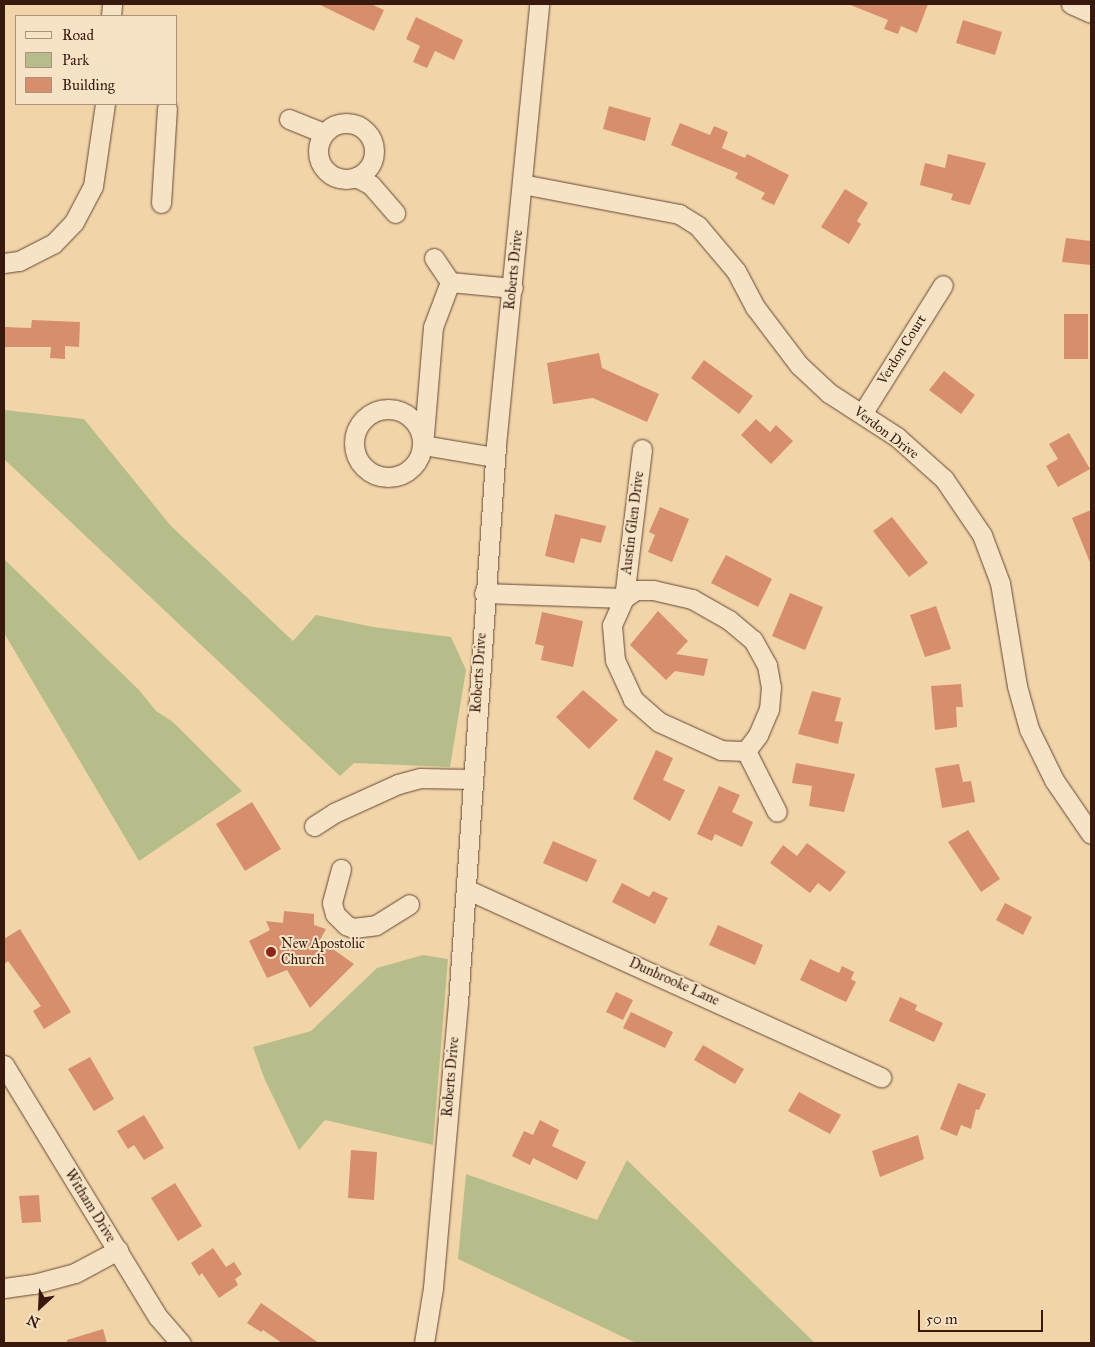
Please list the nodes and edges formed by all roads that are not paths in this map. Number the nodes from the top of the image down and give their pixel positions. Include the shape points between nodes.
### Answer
1 (539, 4) edge
2 (1071, 4) edge
3 (1091, 13) edge
4 (105, 105) edge
5 (167, 108) dead end
6 (289, 119) dead end
7 (323, 133) junction
8 (356, 177) junction
9 (522, 184) junction
10 (162, 203) dead end
11 (396, 213) dead end
12 (434, 258) dead end
13 (4, 263) edge
14 (450, 282) junction
15 (943, 285) dead end
16 (513, 288) junction
17 (862, 414) junction
18 (642, 449) dead end
19 (495, 457) junction
20 (484, 594) junction
21 (624, 598) junction
22 (746, 751) junction
23 (473, 779) junction
24 (777, 812) dead end
25 (314, 826) dead end
26 (1091, 834) edge
27 (341, 869) dead end
28 (466, 890) junction
29 (409, 904) dead end
30 (4, 1065) edge
31 (881, 1077) dead end
32 (118, 1250) junction
33 (4, 1288) edge
34 (181, 1343) edge
35 (424, 1343) edge

1 - 9 street, Roberts Drive
2 - 3 street
4 - 13 street via 93,186 74,222 54,244 19,261
5 - 10 street
6 - 7 street
7 - 8 street via 317,150 322,168 338,178
7 - 8 street via 330,126 348,122 358,124 371,138 374,156 365,172
8 - 11 street via 371,185
9 - 16 street, Roberts Drive
9 - 17 street, Verdon Drive via 679,214 698,226 736,271 755,307 799,365 829,392
12 - 14 street
14 - 16 street
14 - 19 street via 433,326 423,445
15 - 17 street, Verdon Court
16 - 19 street, Roberts Drive
17 - 26 street, Verdon Drive via 897,438 944,479 982,535 1000,583 1017,686 1029,729 1054,780
18 - 21 street, Austin Glen Drive
19 - 20 street, Roberts Drive
20 - 21 street, Austin Glen Drive
20 - 23 street, Roberts Drive
21 - 22 street, Austin Glen Drive via 612,625 615,660 633,699 659,722 689,737 721,750
21 - 22 street, Austin Glen Drive via 636,590 692,599 729,620 753,640 767,665 771,687 769,709 758,735
22 - 24 street
23 - 25 street via 420,778 405,782 340,810
23 - 28 street, Roberts Drive
27 - 29 street via 332,903 335,914 346,925 353,928 376,925
28 - 31 street, Dunbrooke Lane
28 - 35 street, Roberts Drive via 433,1288
30 - 32 street, Witham Drive
32 - 33 street via 75,1273
32 - 34 street, Witham Drive via 158,1317

